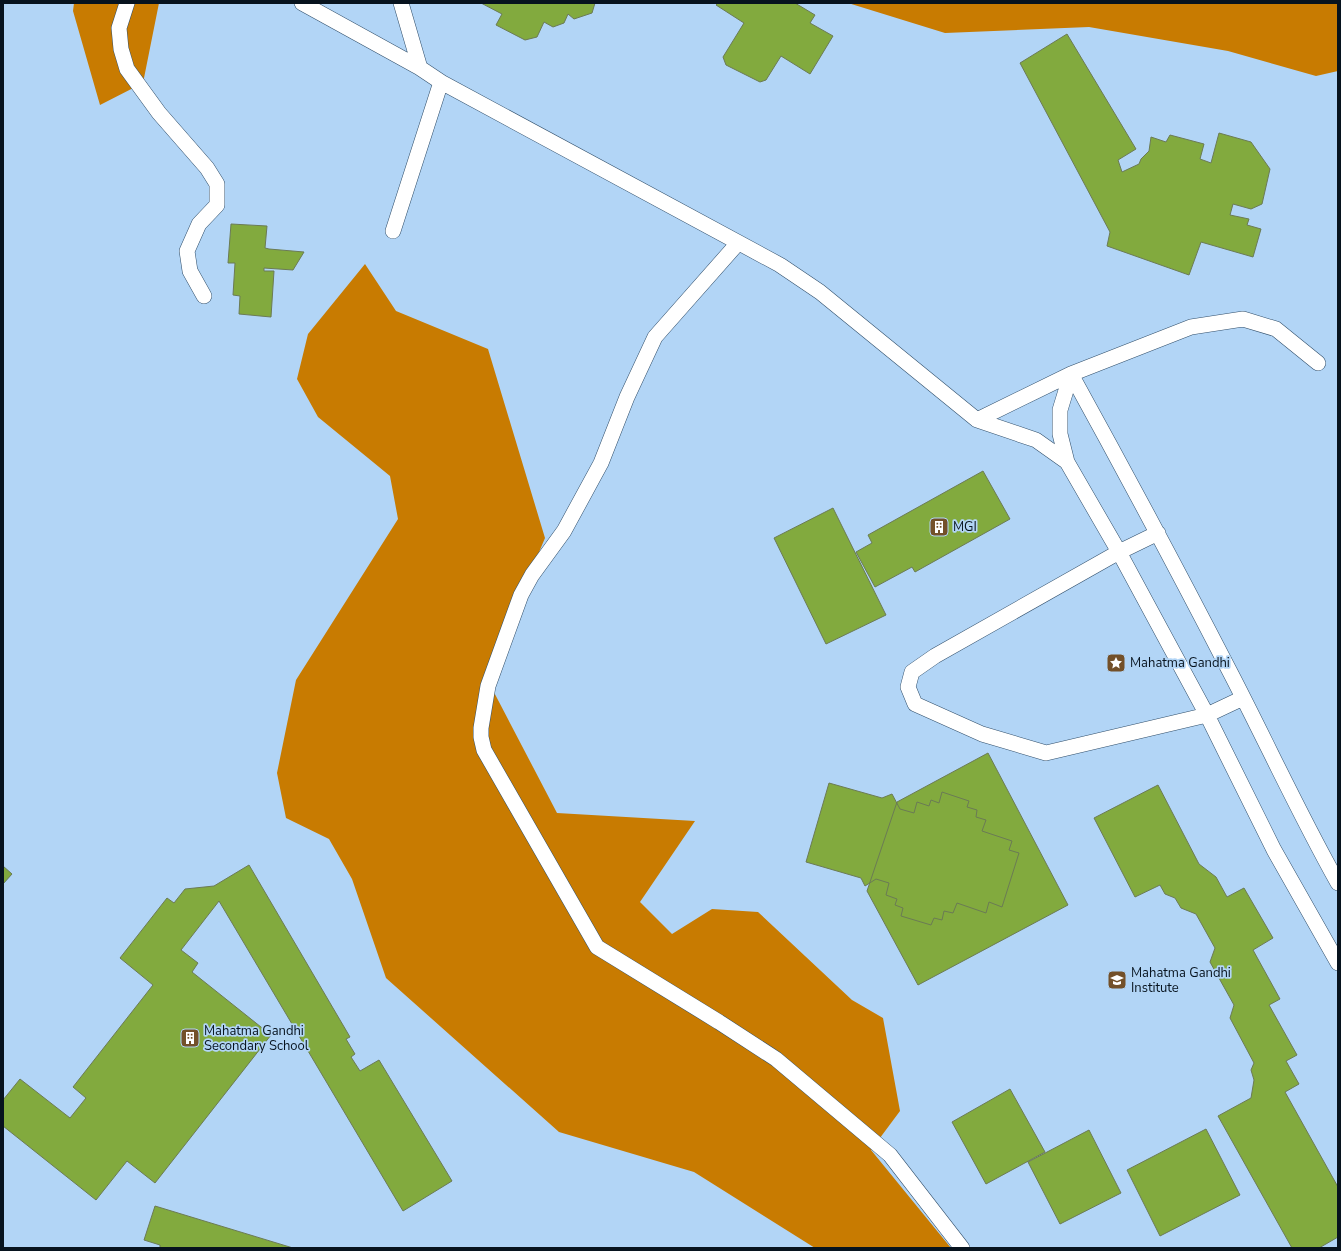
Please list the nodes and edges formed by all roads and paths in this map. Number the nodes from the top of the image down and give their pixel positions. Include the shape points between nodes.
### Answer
1 (127, 3) edge
2 (302, 3) edge
3 (401, 3) edge
4 (420, 68) junction
5 (441, 82) junction
6 (392, 231) dead end
7 (738, 243) junction
8 (204, 296) dead end
9 (1318, 363) dead end
10 (1071, 374) junction
11 (976, 420) junction
12 (1067, 462) junction
13 (1158, 533) junction
14 (1119, 552) junction
15 (1243, 698) junction
16 (1207, 715) junction
17 (1338, 883) edge
18 (1338, 963) edge
19 (962, 1248) edge

1 - 8 lane via 119,28 120,49 127,69 159,113 207,168 216,184 217,206 199,224 188,251 190,271
2 - 4 lane
3 - 4 lane
4 - 5 lane
5 - 6 lane
5 - 7 lane
7 - 11 lane via 780,265 820,292
7 - 19 lane via 655,337 627,397 601,463 564,531 532,575 521,595 488,686 481,737 484,750 597,947 776,1059 890,1155
9 - 10 lane via 1276,329 1243,319 1191,327
10 - 11 lane
10 - 12 lane via 1060,410 1060,434
10 - 13 lane
11 - 12 lane via 1036,440
12 - 14 lane
13 - 14 lane
13 - 15 lane
14 - 16 lane
14 - 16 lane via 935,656 912,672 908,688 915,704 982,734 1046,753
15 - 16 lane
15 - 17 lane via 1309,831
16 - 18 lane via 1274,850

